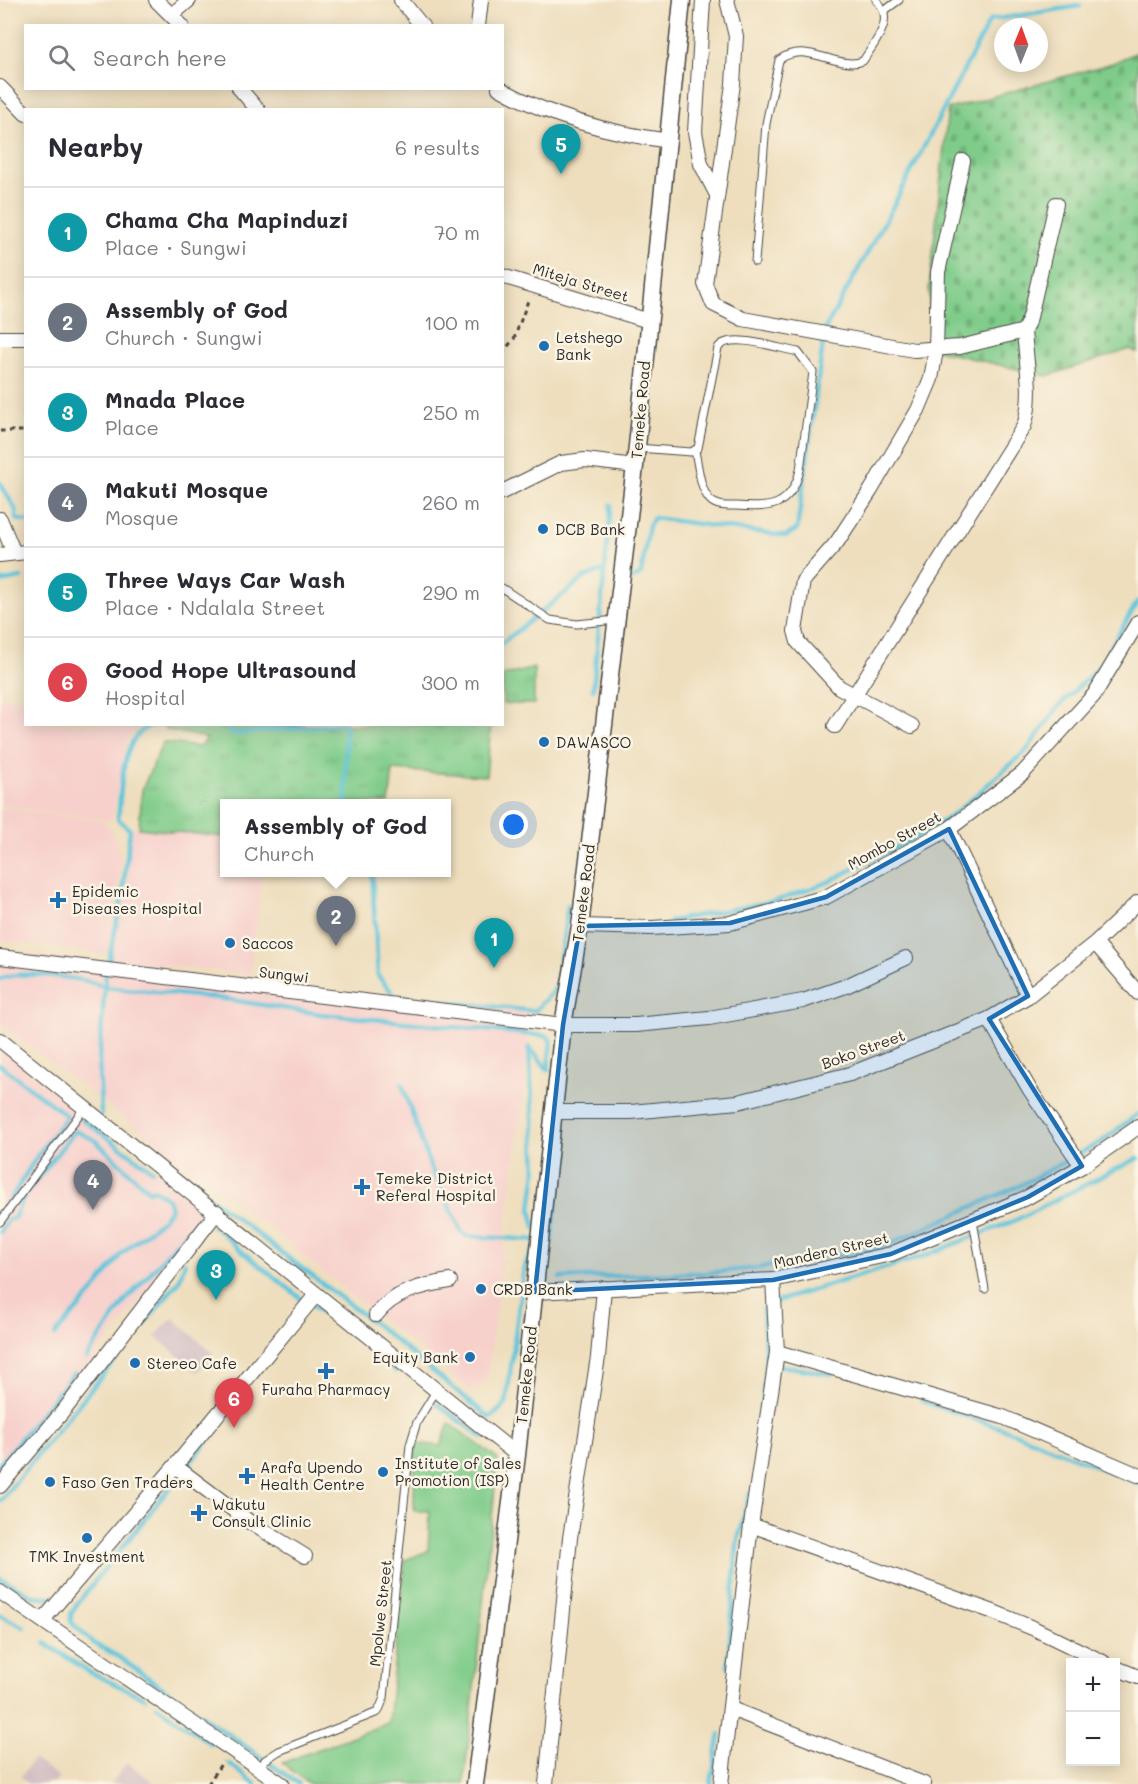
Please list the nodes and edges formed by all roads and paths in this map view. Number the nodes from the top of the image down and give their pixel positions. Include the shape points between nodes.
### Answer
1 (156, 0) edge
2 (189, 0) edge
3 (400, 0) edge
4 (481, 0) edge
5 (682, 0) edge
6 (703, 0) edge
7 (726, 0) edge
8 (876, 0) edge
9 (899, 0) edge
10 (884, 11) junction
11 (172, 15) junction
12 (180, 24) edge
13 (420, 24) edge
14 (478, 24) edge
15 (0, 87) edge
16 (241, 90) edge
17 (503, 90) edge
18 (256, 108) edge
19 (24, 112) edge
20 (669, 141) junction
21 (963, 161) dead end
22 (717, 195) junction
23 (1056, 204) dead end
24 (755, 262) dead end
25 (504, 277) edge
26 (534, 285) junction
27 (649, 321) junction
28 (1024, 331) junction
29 (0, 338) edge
30 (24, 338) edge
31 (504, 350) edge
32 (936, 350) junction
33 (0, 431) edge
34 (24, 431) edge
35 (637, 448) junction
36 (695, 451) junction
37 (635, 466) junction
38 (504, 491) edge
39 (0, 519) edge
40 (13, 554) edge
41 (504, 591) edge
42 (616, 620) junction
43 (1138, 622) edge
44 (854, 697) junction
45 (834, 726) dead end
46 (912, 726) dead end
47 (949, 829) junction
48 (1138, 902) edge
49 (580, 926) junction
50 (1095, 943) junction
51 (906, 958) dead end
52 (2, 960) edge
53 (1138, 993) edge
54 (1028, 996) junction
55 (988, 1019) junction
56 (563, 1025) junction
57 (0, 1040) edge
58 (84, 1108) junction
59 (554, 1112) junction
60 (1138, 1127) edge
61 (1082, 1166) junction
62 (217, 1212) junction
63 (973, 1221) junction
64 (0, 1222) edge
65 (773, 1280) junction
66 (450, 1281) dead end
67 (604, 1288) junction
68 (985, 1288) dead end
69 (535, 1292) junction
70 (315, 1296) junction
71 (376, 1315) dead end
72 (777, 1352) junction
73 (436, 1391) junction
74 (517, 1455) junction
75 (175, 1466) junction
76 (1138, 1475) edge
77 (0, 1486) edge
78 (752, 1525) junction
79 (304, 1556) dead end
80 (0, 1592) edge
81 (43, 1620) junction
82 (1095, 1658) edge
83 (1120, 1670) edge
84 (1138, 1677) edge
85 (731, 1709) junction
86 (229, 1748) junction
87 (260, 1768) junction
88 (208, 1784) edge
89 (282, 1784) edge
90 (475, 1784) edge
91 (546, 1784) edge
92 (721, 1784) edge
93 (924, 1784) edge

1 - 11 street
2 - 11 street
3 - 13 street
4 - 14 street
5 - 20 street, Temeke Road
6 - 22 street via 695,132 701,164
7 - 22 street via 735,36 733,84
8 - 10 lane
9 - 10 lane
10 - 24 lane via 886,23 863,61 847,63 825,55 794,53 779,60 766,124
11 - 12 street
15 - 19 street
16 - 18 street
17 - 20 street via 563,119
20 - 27 street, Temeke Road
21 - 32 street via 938,272
22 - 32 street via 705,284 713,304 743,319 914,350
23 - 28 street
25 - 26 street, Miteja Street
26 - 27 street, Miteja Street
26 - 31 path via 513,339
27 - 35 street, Temeke Road
28 - 32 street
28 - 44 street via 1029,396 1024,426
29 - 30 street
32 - 44 street via 931,379 913,418 837,542 803,581 795,631 798,642 839,687
33 - 34 path
35 - 36 lane
35 - 37 street, Temeke Road
36 - 36 lane via 722,343 736,340 798,352 805,359 813,372 800,470 790,493 766,508 718,505 707,497
37 - 38 street via 585,460 561,463
37 - 42 street, Temeke Road
39 - 40 street
41 - 42 lane via 550,620 577,624
42 - 49 street, Temeke Road
43 - 47 street, Mombo Street via 1094,695 1064,731 1023,773
44 - 45 street
44 - 46 street
47 - 49 street, Mombo Street via 826,897 730,923 652,928
47 - 54 street
48 - 50 street, Boko Street
49 - 56 street, Temeke Road
50 - 53 street
50 - 54 street, Boko Street
51 - 56 street, Sungwi via 803,1001 709,1018 636,1025
52 - 56 street, Sungwi
54 - 55 street, Boko Street
55 - 59 street, Boko Street via 850,1074 738,1102 631,1112
55 - 61 street
56 - 59 street, Temeke Road
57 - 58 street
58 - 62 street
58 - 64 lane
59 - 69 street, Temeke Road
60 - 61 street, Mandera Street
61 - 63 street, Mandera Street via 1028,1197
62 - 70 street
62 - 77 street via 65,1409
63 - 65 street, Mandera Street via 891,1254
63 - 68 lane
65 - 67 street, Mandera Street
65 - 72 street
66 - 71 street via 411,1290
67 - 69 street, Mandera Street
67 - 91 street via 598,1357 570,1538
69 - 74 street, Temeke Road
70 - 73 street
70 - 75 street
72 - 76 street via 1003,1417
72 - 78 street
73 - 74 street
73 - 87 lane, Mpolwe Street via 417,1422 410,1445 384,1698 378,1712 279,1751
74 - 90 street, Temeke Road
75 - 79 street via 251,1523
75 - 81 street
78 - 82 street via 991,1611
78 - 85 street
80 - 81 street
81 - 86 street
83 - 84 street
85 - 92 street
85 - 93 street
86 - 87 street
86 - 88 path
87 - 89 street

